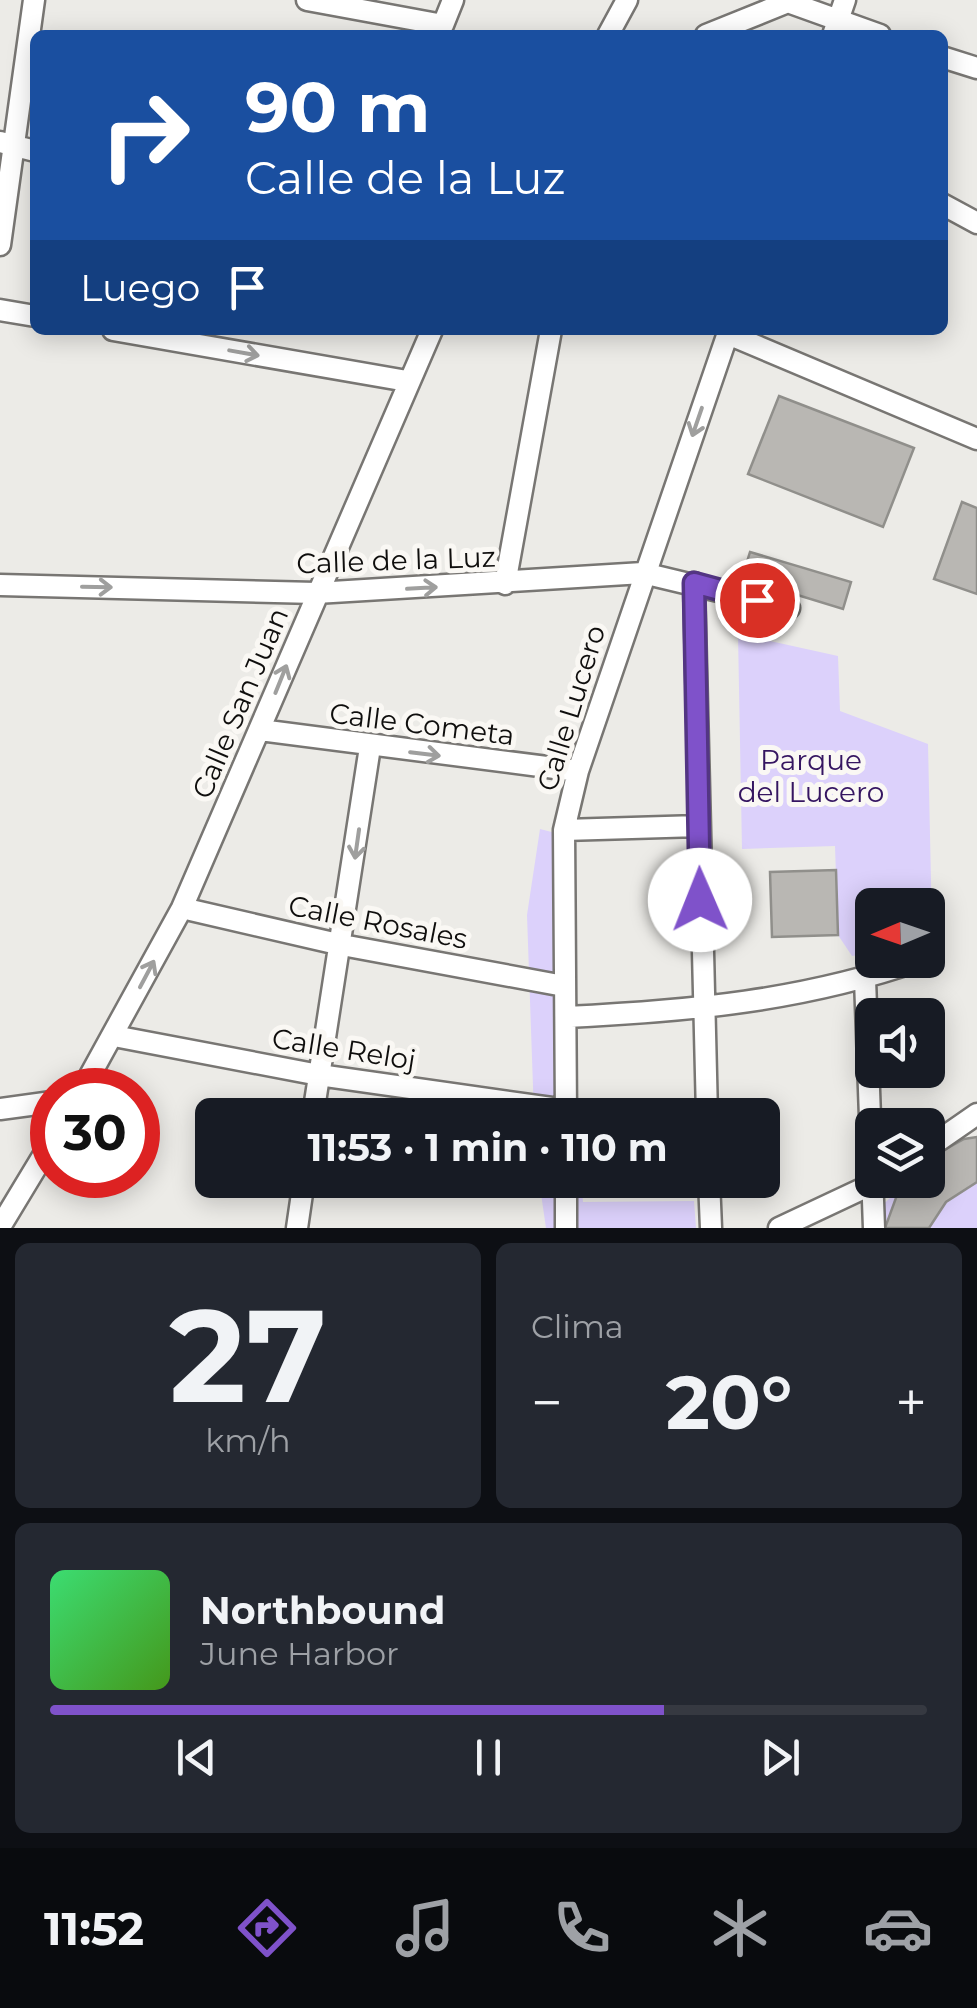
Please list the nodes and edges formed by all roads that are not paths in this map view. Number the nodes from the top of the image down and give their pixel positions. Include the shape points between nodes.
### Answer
1 (34, 0) edge
2 (307, 0) edge
3 (453, 0) edge
4 (627, 0) edge
5 (845, 0) edge
6 (836, 28) edge
7 (30, 30) edge
8 (611, 30) edge
9 (718, 30) edge
10 (30, 33) edge
11 (948, 58) edge
12 (977, 68) edge
13 (16, 147) edge
14 (948, 207) edge
15 (977, 222) edge
16 (0, 245) edge
17 (0, 310) edge
18 (30, 315) edge
19 (142, 335) edge
20 (430, 335) edge
21 (551, 335) edge
22 (727, 335) edge
23 (735, 335) edge
24 (407, 381) junction
25 (977, 439) edge
26 (643, 573) junction
27 (694, 583) junction
28 (505, 584) junction
29 (0, 585) edge
30 (316, 593) junction
31 (789, 608) dead end
32 (260, 730) junction
33 (370, 747) junction
34 (578, 771) junction
35 (698, 826) junction
36 (564, 830) junction
37 (182, 908) junction
38 (342, 945) junction
39 (867, 978) edge
40 (864, 979) junction
41 (564, 986) junction
42 (703, 1011) junction
43 (566, 1017) junction
44 (114, 1036) junction
45 (95, 1068) edge
46 (319, 1076) junction
47 (316, 1098) edge
48 (470, 1098) edge
49 (566, 1098) edge
50 (706, 1098) edge
51 (30, 1105) edge
52 (0, 1108) edge
53 (872, 1108) edge
54 (977, 1114) edge
55 (945, 1136) edge
56 (30, 1177) edge
57 (855, 1193) edge
58 (301, 1198) edge
59 (566, 1198) edge
60 (710, 1198) edge
61 (875, 1198) edge
62 (0, 1227) edge
63 (297, 1228) edge
64 (566, 1228) edge
65 (711, 1228) edge
66 (779, 1228) edge
67 (874, 1228) edge

1 - 7 street
2 - 3 street via 443,25
4 - 8 street
5 - 6 street
6 - 9 street via 788,2
10 - 13 street
11 - 12 street
13 - 16 street
14 - 15 street
17 - 18 street
19 -> 24 street
20 - 24 street, Calle San Juan
21 - 28 street
22 -> 26 street, Calle Lucero
23 - 25 street, Calle Lucero
24 - 30 street, Calle San Juan
26 - 27 street, Calle de la Luz
26 - 28 street, Calle de la Luz
26 - 34 street, Calle Lucero
27 - 31 street, Calle de la Luz
27 - 35 street
30 -> 28 street, Calle de la Luz
29 -> 30 street, Calle de la Luz
32 -> 30 street, Calle San Juan
32 - 33 street, Calle Cometa
32 - 37 street, Calle San Juan
33 -> 34 street, Calle Cometa
33 -> 38 street
34 - 36 street, Calle Lucero
35 - 36 street
35 - 42 street
36 - 41 street, Calle Lucero
37 - 38 street, Calle Rosales
44 -> 37 street, Calle San Juan
38 - 41 street, Calle Rosales
38 - 46 street
39 - 40 street
40 - 42 street
40 - 53 street
41 - 43 street, Calle Lucero
42 - 43 street
42 - 50 street
43 - 49 street, Calle Lucero
44 - 45 street, Calle San Juan
44 - 46 street, Calle Reloj
46 - 47 street
46 - 48 street, Calle Reloj
51 - 52 street
54 - 55 street
56 - 62 street
57 - 66 street
58 - 63 street
59 - 64 street
60 - 65 street
61 - 67 street

